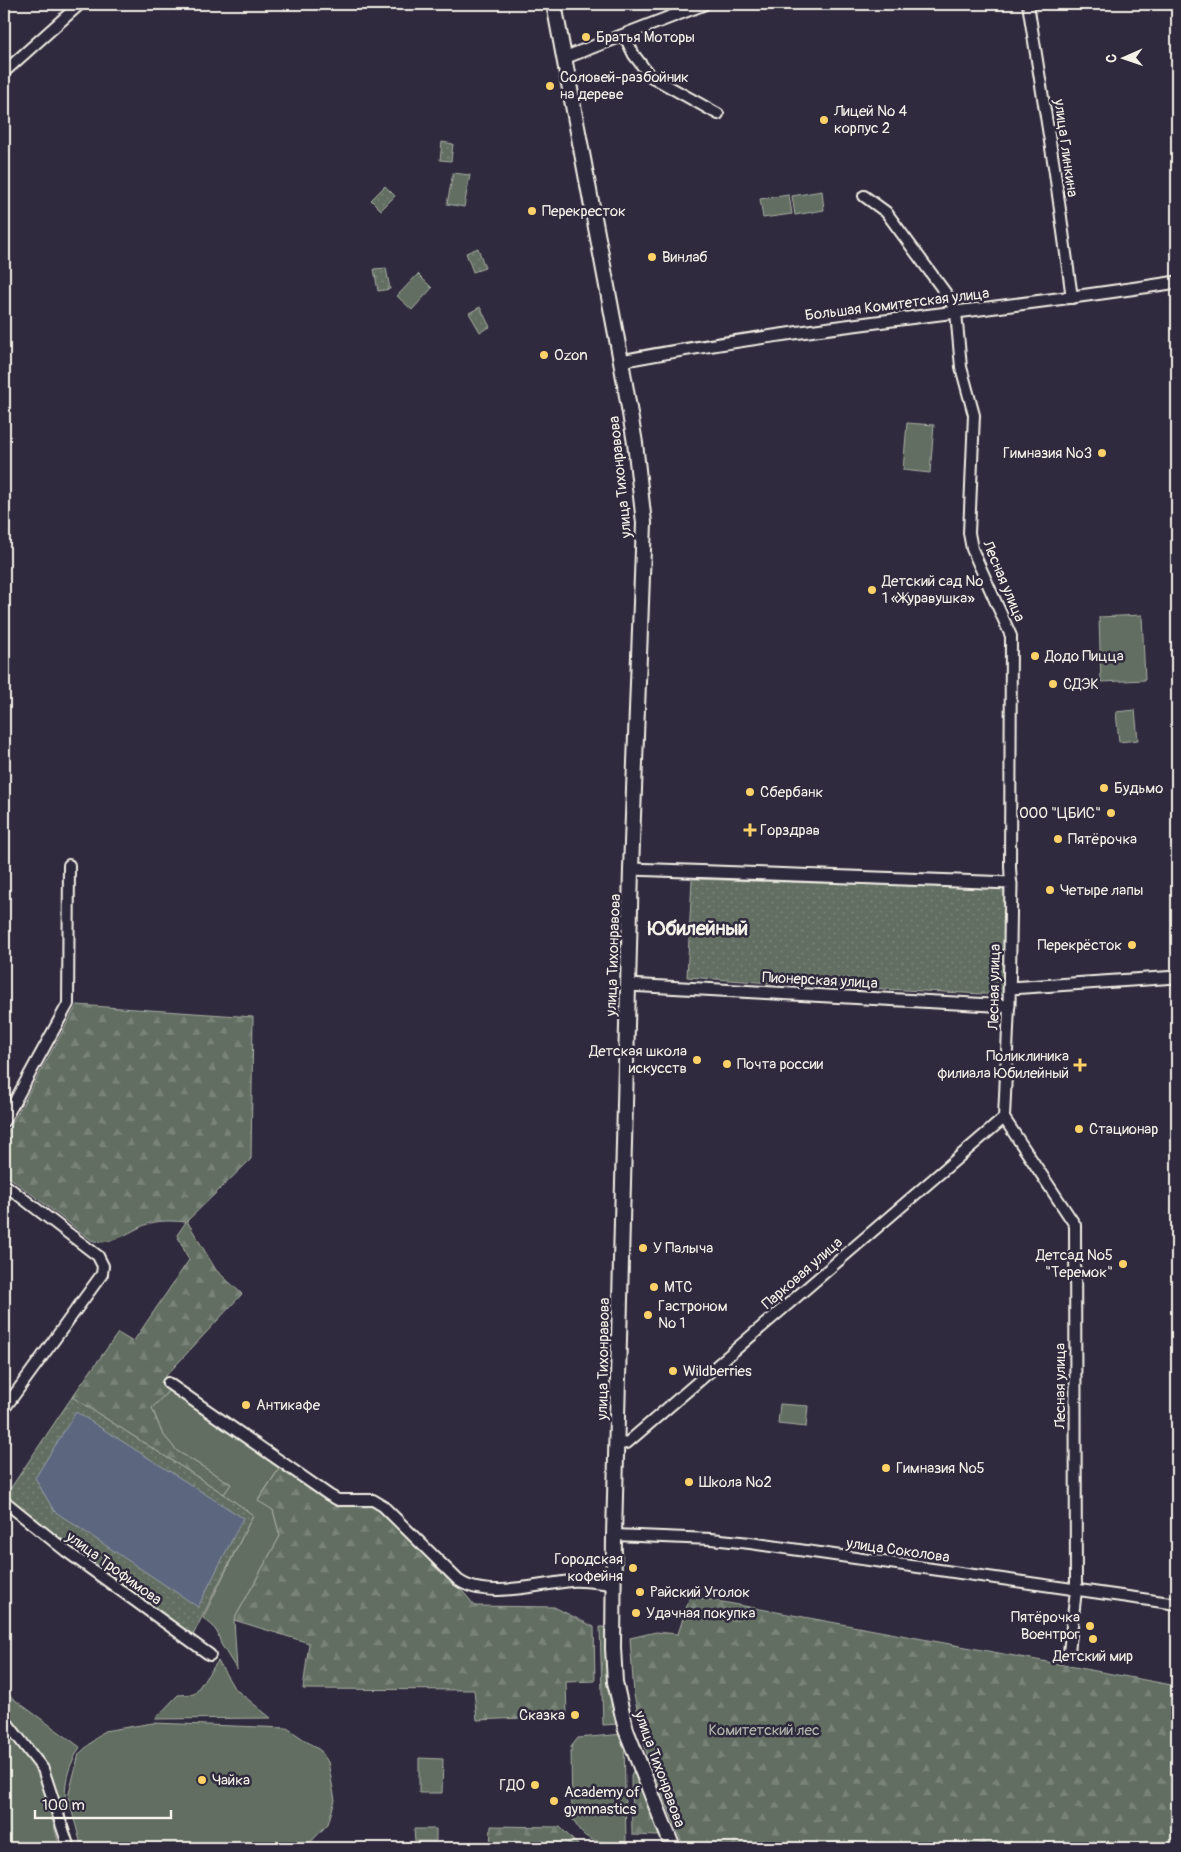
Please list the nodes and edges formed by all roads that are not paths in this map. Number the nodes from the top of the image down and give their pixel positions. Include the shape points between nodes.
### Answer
1 (80, 4) edge
2 (554, 4) edge
3 (704, 4) edge
4 (1028, 4) edge
5 (624, 35) junction
6 (564, 58) junction
7 (4, 72) edge
8 (718, 114) dead end
9 (864, 196) dead end
10 (1177, 282) edge
11 (1072, 298) junction
12 (956, 312) junction
13 (621, 361) junction
14 (69, 865) dead end
15 (631, 869) junction
16 (1011, 882) junction
17 (1177, 976) edge
18 (628, 985) junction
19 (1010, 988) junction
20 (1009, 1006) junction
21 (1004, 1118) junction
22 (4, 1121) edge
23 (4, 1184) edge
24 (168, 1383) dead end
25 (4, 1409) edge
26 (617, 1444) junction
27 (4, 1501) edge
28 (614, 1535) junction
29 (613, 1584) junction
30 (1076, 1590) junction
31 (1177, 1604) edge
32 (1069, 1652) dead end
33 (210, 1655) dead end
34 (4, 1719) edge
35 (69, 1848) edge
36 (673, 1848) edge

1 - 7 street
2 - 6 main road, улица Тихонравова
3 - 5 street
4 - 11 street, улица Глинкина
5 - 6 street
5 - 8 street via 650,76
6 - 13 main road, улица Тихонравова
9 - 12 street via 886,212
10 - 11 street, Большая Комитетская улица
11 - 12 street, Большая Комитетская улица
12 - 13 street, Большая Комитетская улица via 772,336
12 - 16 street, Лесная улица via 961,367 974,415 969,533 972,549 1011,636
13 - 15 main road, улица Тихонравова via 644,523
14 - 22 street via 68,1004
15 - 16 street
15 - 18 main road, улица Тихонравова
16 - 19 street, Лесная улица
17 - 19 street
18 - 20 street, Пионерская улица
18 - 26 main road, улица Тихонравова
19 - 20 street, Лесная улица
20 - 21 street, Лесная улица
21 - 26 street, Парковая улица via 627,1443
21 - 30 street, Лесная улица via 1076,1225
23 - 25 street via 98,1256 103,1270
24 - 29 street via 329,1495 338,1500 373,1500 383,1506 466,1586 477,1589 521,1588 574,1581
26 - 28 main road, улица Тихонравова
27 - 33 street, улица Трофимова via 66,1552
28 - 29 main road, улица Тихонравова
28 - 30 street, улица Соколова via 750,1543
29 - 36 main road, улица Тихонравова via 615,1682 626,1730
30 - 31 street, улица Соколова
30 - 32 street, Лесная улица
34 - 35 street via 43,1770

